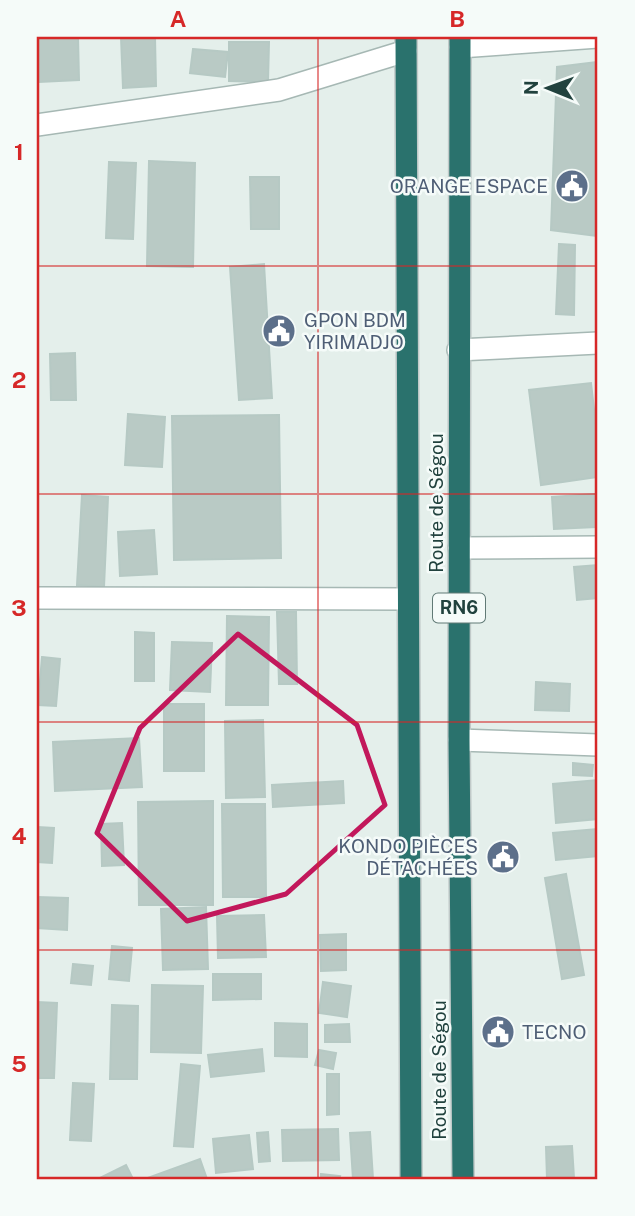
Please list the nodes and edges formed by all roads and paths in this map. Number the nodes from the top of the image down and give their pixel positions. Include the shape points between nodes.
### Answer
1 (598, 37) edge
2 (460, 42) edge
3 (407, 44) edge
4 (37, 125) edge
5 (598, 343) edge
6 (458, 350) junction
7 (598, 547) edge
8 (459, 548) junction
9 (37, 598) edge
10 (407, 599) junction
11 (459, 740) junction
12 (598, 745) edge
13 (411, 1179) edge
14 (463, 1179) edge

1 - 2 street
2 - 6 highway, Route de Ségou / RN6
3 - 4 street via 279,90
3 - 10 highway, Route de Ségou / RN6
5 - 6 street
6 - 8 highway, Route de Ségou / RN6
7 - 8 street
8 - 11 highway, Route de Ségou / RN6
9 - 10 street
10 - 13 highway, Route de Ségou / RN6
11 - 12 street
11 - 14 highway, Route de Ségou / RN6

